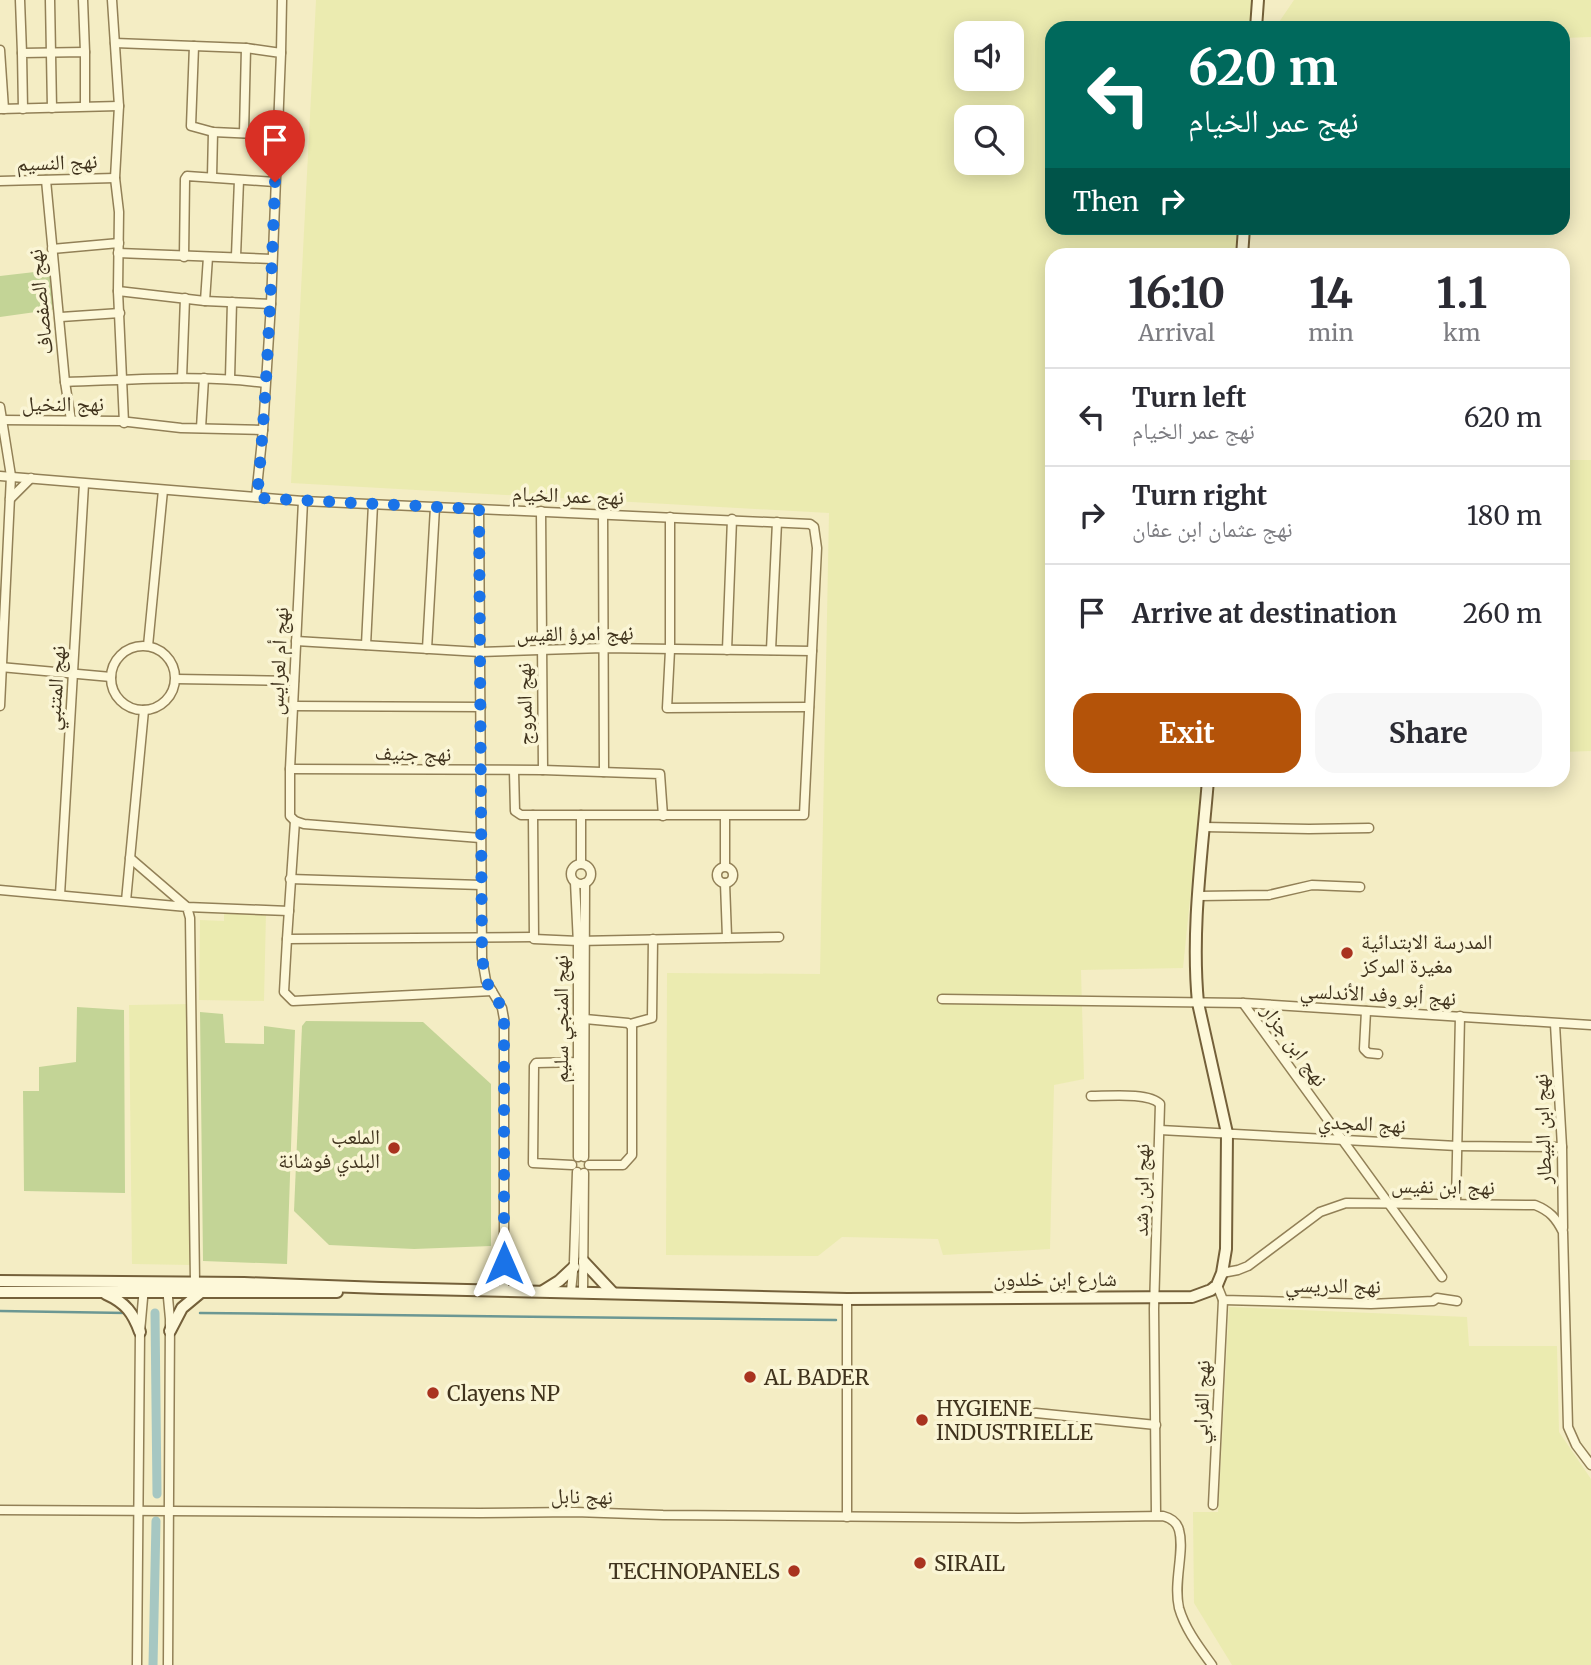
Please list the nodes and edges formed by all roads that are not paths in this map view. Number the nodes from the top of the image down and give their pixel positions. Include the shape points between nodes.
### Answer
1 (20, 0) edge
2 (50, 0) edge
3 (83, 0) edge
4 (112, 0) edge
5 (282, 0) edge
6 (1258, 0) edge
7 (1256, 21) edge
8 (115, 43) junction
9 (194, 46) junction
10 (246, 48) junction
11 (0, 50) edge
12 (51, 52) junction
13 (85, 52) junction
14 (22, 53) junction
15 (281, 53) junction
16 (85, 106) junction
17 (118, 106) junction
18 (52, 108) junction
19 (2, 109) edge
20 (23, 109) junction
21 (213, 132) junction
22 (244, 133) junction
23 (279, 135) junction
24 (212, 177) junction
25 (115, 178) junction
26 (46, 180) junction
27 (239, 180) junction
28 (0, 181) edge
29 (275, 182) junction
30 (119, 243) junction
31 (52, 249) junction
32 (118, 253) junction
33 (236, 256) junction
34 (184, 257) junction
35 (208, 257) junction
36 (272, 259) junction
37 (118, 291) junction
38 (185, 298) junction
39 (205, 300) junction
40 (232, 302) junction
41 (271, 304) junction
42 (120, 313) junction
43 (61, 317) junction
44 (182, 378) junction
45 (230, 378) junction
46 (204, 379) junction
47 (122, 381) junction
48 (65, 382) junction
49 (265, 383) junction
50 (0, 407) edge
51 (2, 420) edge
52 (71, 420) junction
53 (124, 423) junction
54 (201, 428) junction
55 (263, 430) junction
56 (0, 476) edge
57 (11, 476) junction
58 (32, 478) junction
59 (84, 484) junction
60 (163, 490) junction
61 (257, 498) junction
62 (10, 499) junction
63 (303, 501) junction
64 (373, 504) junction
65 (435, 507) junction
66 (479, 509) junction
67 (541, 511) junction
68 (603, 513) junction
69 (670, 517) junction
70 (732, 519) junction
71 (778, 522) junction
72 (4, 538) edge
73 (296, 641) junction
74 (366, 645) junction
75 (148, 646) junction
76 (603, 648) junction
77 (427, 649) junction
78 (541, 650) junction
79 (670, 650) junction
80 (727, 650) junction
81 (771, 650) junction
82 (812, 651) junction
83 (480, 652) junction
84 (1, 668) edge
85 (74, 674) junction
86 (111, 677) junction
87 (176, 679) junction
88 (294, 681) junction
89 (0, 706) edge
90 (293, 706) junction
91 (481, 707) junction
92 (809, 707) junction
93 (144, 710) junction
94 (290, 769) junction
95 (542, 770) junction
96 (481, 771) junction
97 (514, 771) junction
98 (604, 772) junction
99 (1207, 787) edge
100 (533, 815) junction
101 (581, 815) junction
102 (663, 816) junction
103 (725, 816) junction
104 (299, 822) junction
105 (1204, 827) junction
106 (1369, 828) dead end
107 (480, 838) junction
108 (130, 858) junction
109 (581, 864) junction
110 (290, 879) junction
111 (575, 882) junction
112 (585, 883) junction
113 (481, 885) junction
114 (1360, 887) dead end
115 (0, 890) edge
116 (60, 895) junction
117 (1199, 896) junction
118 (126, 901) junction
119 (187, 907) junction
120 (289, 911) junction
121 (533, 937) junction
122 (727, 937) junction
123 (779, 937) dead end
124 (287, 939) junction
125 (481, 939) junction
126 (653, 939) junction
127 (582, 941) junction
128 (492, 991) junction
129 (942, 999) dead end
130 (1198, 1003) junction
131 (1243, 1003) junction
132 (1366, 1011) junction
133 (1460, 1016) junction
134 (585, 1019) junction
135 (630, 1024) junction
136 (1555, 1024) junction
137 (1591, 1025) edge
138 (1378, 1054) dead end
139 (581, 1063) junction
140 (1091, 1096) dead end
141 (1160, 1130) junction
142 (1227, 1133) junction
143 (1342, 1139) junction
144 (1457, 1146) junction
145 (1562, 1147) junction
146 (581, 1165) junction
147 (1387, 1202) junction
148 (1456, 1203) junction
149 (1563, 1232) junction
150 (579, 1265) junction
151 (1222, 1273) junction
152 (1442, 1277) dead end
153 (0, 1281) edge
154 (1217, 1285) junction
155 (144, 1287) junction
156 (167, 1287) junction
157 (197, 1288) junction
158 (504, 1290) junction
159 (543, 1291) junction
160 (571, 1292) junction
161 (583, 1292) junction
162 (0, 1293) edge
163 (104, 1293) junction
164 (613, 1293) junction
165 (1155, 1296) junction
166 (847, 1299) junction
167 (1223, 1300) junction
168 (1457, 1301) dead end
169 (170, 1331) junction
170 (140, 1332) junction
171 (1036, 1413) dead end
172 (1156, 1425) junction
173 (1591, 1465) edge
174 (1213, 1505) dead end
175 (0, 1510) edge
176 (138, 1510) junction
177 (170, 1510) junction
178 (1160, 1516) junction
179 (847, 1517) junction
180 (137, 1665) edge
181 (168, 1665) edge
182 (1212, 1665) edge

1 - 14 street
2 - 12 street
3 - 13 street
4 - 8 street
5 - 15 street
6 - 7 street
8 - 9 street
8 - 17 street
9 - 10 street
9 - 21 street via 190,124
10 - 15 street
10 - 22 street
11 - 19 street
12 - 13 street
12 - 14 street
12 - 18 street
13 - 16 street
14 - 20 street
15 - 23 street
16 - 17 street
16 - 18 street
17 - 25 street
18 - 20 street
19 - 20 street
21 - 22 street
21 - 24 street
22 - 23 street
23 - 29 street
24 - 27 street
24 - 34 street via 191,175 185,179
25 - 26 street, نهج النسيم
25 - 30 street
26 - 28 street, نهج النسيم
26 - 31 street, نهج الصفصاف
27 - 29 street
27 - 33 street
29 - 36 street
30 - 31 street
30 - 32 street
31 - 43 street, نهج الصفصاف
32 - 34 street
32 - 37 street
33 - 35 street
33 - 36 street
34 - 35 street
35 - 39 street
36 - 41 street
37 - 38 street
37 - 42 street
38 - 39 street
38 - 44 street
39 - 40 street
40 - 41 street
40 - 45 street
41 - 49 street
42 - 43 street
42 - 47 street
43 - 48 street, نهج الصفصاف
44 - 46 street
44 - 47 street
45 - 46 street
45 - 49 street
46 - 54 street
47 - 48 street
47 - 53 street
48 - 52 street, نهج الصفصاف
49 - 55 street
50 - 51 street
51 - 52 street, نهج النخيل
51 - 57 street
52 - 53 street, نهج النخيل
53 - 54 street, نهج النخيل
54 - 55 street, نهج النخيل
55 - 61 street
56 - 57 street, نهج عمر الخيام
57 - 58 street, نهج عمر الخيام
57 - 62 street
58 - 59 street, نهج عمر الخيام
58 - 62 street
59 - 60 street, نهج عمر الخيام
59 - 85 street, نهج المتنبي
60 - 61 street, نهج عمر الخيام
60 - 75 street
61 - 63 street, نهج عمر الخيام
62 - 72 street
63 - 64 street, نهج عمر الخيام
63 - 73 street, نهج أم لعرايس
64 - 65 street, نهج عمر الخيام
64 - 74 street
65 - 66 street, نهج عمر الخيام
65 - 77 street
66 - 67 street, نهج عمر الخيام
66 - 83 street
67 - 68 street, نهج عمر الخيام
67 - 78 street, نهج المروج
68 - 69 street, نهج عمر الخيام
68 - 76 street
69 - 70 street, نهج عمر الخيام
69 - 79 street
70 - 71 street, نهج عمر الخيام
70 - 80 street
71 - 81 street
71 - 82 street, نهج عمر الخيام via 810,524 817,532
72 - 84 street
73 - 74 street, نهج امرؤ القيس
73 - 88 street, نهج أم لعرايس
74 - 77 street, نهج امرؤ القيس
75 - 86 street via 122,653
75 - 87 street via 167,655
76 - 78 street, نهج امرؤ القيس
76 - 79 street, نهج امرؤ القيس
76 - 98 street
77 - 83 street, نهج امرؤ القيس
78 - 83 street, نهج امرؤ القيس
78 - 95 street, نهج المروج
79 - 80 street, نهج امرؤ القيس
79 - 92 street via 667,708
80 - 81 street, نهج امرؤ القيس
81 - 82 street, نهج امرؤ القيس
82 - 92 street, نهج عمر الخيام
83 - 91 street
84 - 85 street
84 - 89 street
85 - 86 street
85 - 116 street, نهج المتنبي
86 - 93 street via 120,701
87 - 88 street
87 - 93 street via 164,702
88 - 90 street, نهج أم لعرايس
90 - 91 street
90 - 94 street, نهج أم لعرايس
91 - 96 street
92 - 103 street, نهج عمر الخيام via 804,815
93 - 108 street
94 - 96 street, نهج جنيف
94 - 104 street, نهج أم لعرايس via 290,816
95 - 97 street, نهج جنيف
95 - 98 street, نهج جنيف
96 - 97 street, نهج جنيف
96 - 107 street
97 - 100 street via 516,813
98 - 102 street, نهج جنيف via 660,774
99 - 105 street
100 - 101 street
100 - 121 street
101 - 102 street
101 - 109 street
102 - 103 street
103 - 122 street via 725,866 716,875 725,883
104 - 107 street
104 - 110 street, نهج أم لعرايس
105 - 106 street
105 - 117 street
107 - 113 street
108 - 118 street
108 - 119 street
109 - 111 street via 572,870
109 - 112 street via 590,872
110 - 113 street
110 - 120 street, نهج أم لعرايس
111 - 112 street
111 - 127 street, نهج المنجي سليم
112 - 127 street, نهج المنجي سليم
113 - 125 street
114 - 117 street via 1312,885 1269,895
115 - 116 street
116 - 118 street
117 - 130 street
118 - 119 street
119 - 120 street
119 - 157 street
120 - 124 street, نهج أم لعرايس
121 - 125 street
121 - 127 street
122 - 123 street
122 - 126 street
124 - 125 street
124 - 128 street, نهج أم لعرايس via 284,992 293,1002
125 - 128 street via 483,973
126 - 127 street
126 - 135 street via 652,1018
127 - 134 street, نهج المنجي سليم
127 - 139 street, نهج المنجي سليم
128 - 158 street via 504,1019
129 - 130 street, نهج أبو وفد الأندلسي
130 - 131 street, نهج أبو وفد الأندلسي
130 - 142 street
131 - 132 street, نهج أبو وفد الأندلسي
131 - 143 street, نهج ابن جزار
132 - 133 street, نهج أبو وفد الأندلسي
132 - 138 street via 1364,1049
133 - 136 street, نهج أبو وفد الأندلسي
133 - 144 street
134 - 135 street
134 - 139 street, نهج المنجي سليم
135 - 146 street via 632,1155 623,1165
136 - 137 street, نهج أبو وفد الأندلسي
136 - 145 street, نهج ابن البيطار
139 - 146 street, نهج المنجي سليم
139 - 146 street via 534,1066 533,1163
140 - 141 street, نهج ابن رشد via 1154,1099 1160,1104
141 - 142 street, نهج المجدي
141 - 165 street, نهج ابن رشد
142 - 143 street, نهج المجدي
142 - 151 street
143 - 144 street, نهج المجدي
143 - 147 street, نهج ابن جزار
144 - 145 street, نهج المجدي
144 - 148 street
145 - 149 street, نهج ابن البيطار
146 - 150 street, نهج المنجي سليم
147 - 148 street, نهج ابن نفيس
147 - 151 street, نهج ابن نفيس via 1331,1207 1248,1266
147 - 152 street, نهج ابن جزار
148 - 149 street, نهج ابن نفيس via 1535,1205 1554,1216
149 - 173 street via 1568,1427
150 - 159 street
150 - 160 street, نهج المنجي سليم
150 - 161 street, نهج المنجي سليم
150 - 164 street
151 - 154 street
153 - 155 street
154 - 165 street, شارع ابن خلدون via 1192,1297
154 - 167 street
155 - 156 street, شارع ابن خلدون
155 - 163 street
155 - 170 street
156 - 157 street, شارع ابن خلدون
156 - 169 street
157 - 158 street, شارع ابن خلدون
157 - 169 street
158 - 159 street, شارع ابن خلدون
159 - 160 street, شارع ابن خلدون
160 - 161 street, شارع ابن خلدون
161 - 164 street, شارع ابن خلدون
162 - 163 street
163 - 170 street via 131,1311
164 - 166 street, شارع ابن خلدون
165 - 166 street, شارع ابن خلدون
165 - 172 street, نهج ابن رشد
166 - 179 street
167 - 168 street, نهج الدريسي
167 - 174 street, نهج الفرابي
169 - 177 street
170 - 176 street
171 - 172 street
172 - 178 street, نهج ابن رشد
175 - 176 street, نهج نابل
176 - 177 street, نهج نابل
176 - 180 street
177 - 179 street, نهج نابل
177 - 181 street
178 - 179 street, نهج نابل
178 - 182 street via 1174,1521 1180,1531 1177,1585 1183,1619

